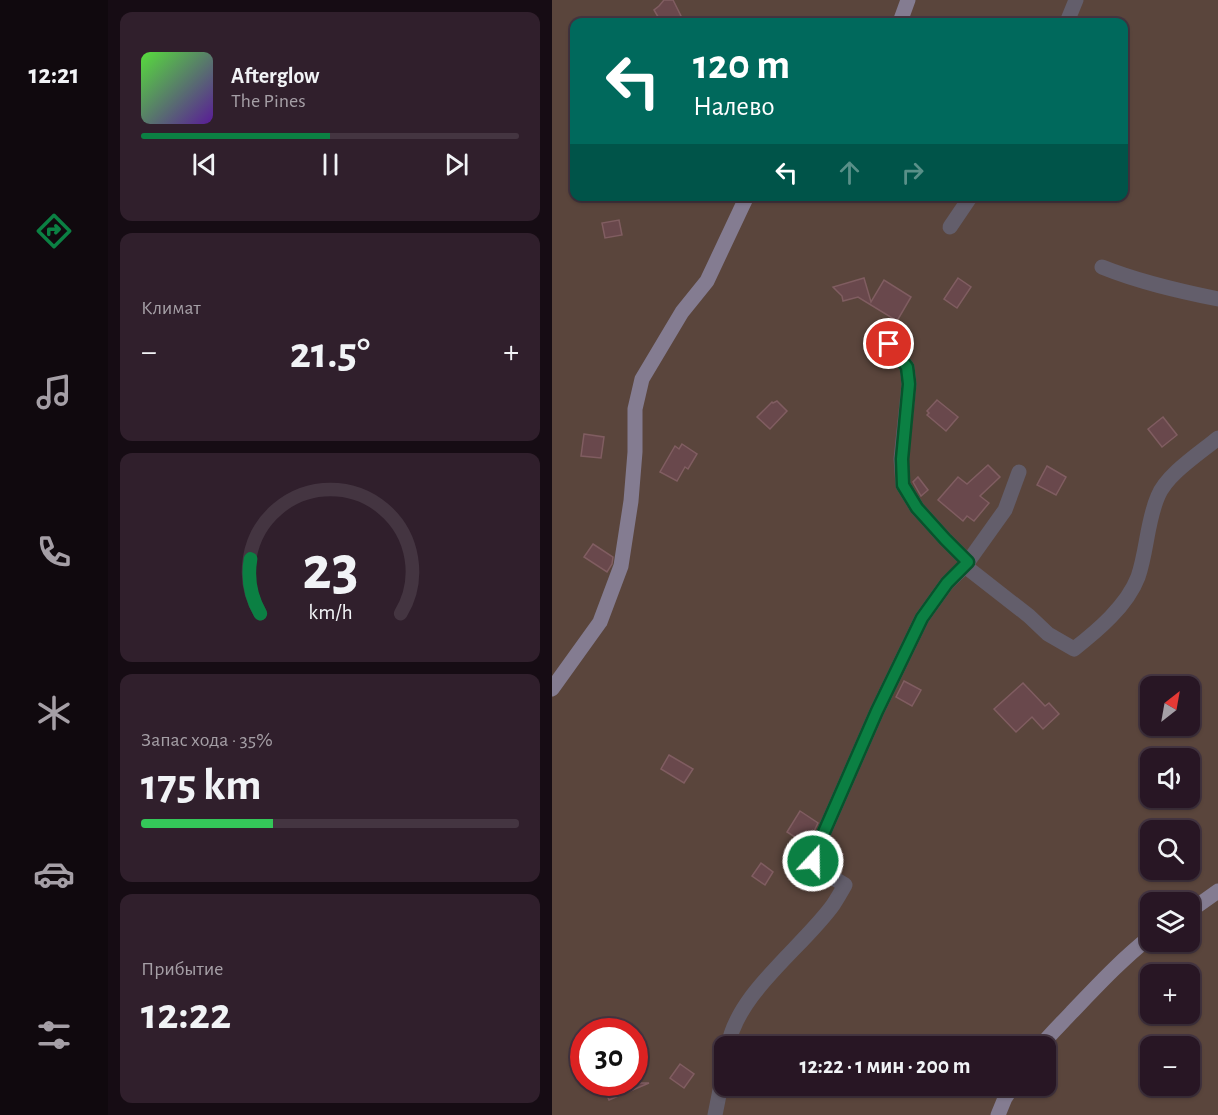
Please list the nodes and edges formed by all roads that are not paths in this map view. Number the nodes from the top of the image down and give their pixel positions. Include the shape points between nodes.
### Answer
1 (908, 0) edge
2 (1076, 0) edge
3 (901, 18) edge
4 (1069, 18) edge
5 (745, 201) edge
6 (968, 201) edge
7 (950, 228) dead end
8 (1102, 267) dead end
9 (1218, 299) edge
10 (889, 344) dead end
11 (1218, 438) edge
12 (1019, 472) dead end
13 (966, 564) junction
14 (552, 689) edge
15 (1218, 891) edge
16 (1200, 904) edge
17 (1140, 946) edge
18 (730, 1036) edge
19 (1049, 1036) edge
20 (720, 1096) edge
21 (1006, 1096) edge
22 (715, 1115) edge
23 (998, 1115) edge

1 - 3 street
2 - 4 street
5 - 14 street via 707,281 682,312 642,379 635,409 631,501 621,566 600,622
6 - 7 street
8 - 9 street via 1126,277
10 - 13 street via 907,367 909,384 903,485 917,508
11 - 13 street via 1174,474 1159,494 1137,578 1126,600 1074,649 1048,634
12 - 13 street via 1005,510
13 - 18 street via 922,618 818,845 815,867 845,885 833,905 747,1001
15 - 16 street
17 - 19 street
20 - 22 street
21 - 23 street

